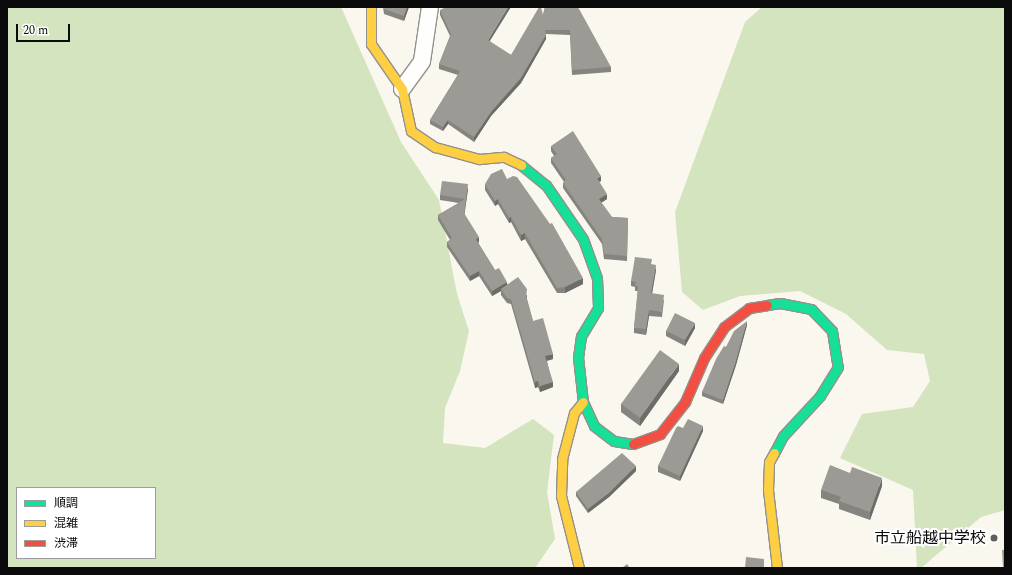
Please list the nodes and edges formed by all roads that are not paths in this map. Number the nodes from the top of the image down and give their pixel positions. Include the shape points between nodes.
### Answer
1 (371, 7) edge
2 (430, 7) edge
3 (402, 89) junction
4 (583, 402) junction
5 (579, 568) edge
6 (777, 568) edge

1 - 3 street via 371,44
2 - 3 street via 422,61
3 - 4 street via 412,131 435,147 479,159 504,157 524,166 546,185 583,239 597,278 598,308 580,336 578,357
4 - 5 street via 574,413 562,459 561,496
4 - 6 street via 594,426 614,441 635,444 660,434 685,402 704,358 724,327 749,308 780,303 811,309 832,331 838,367 820,396 783,436 769,462 768,490

